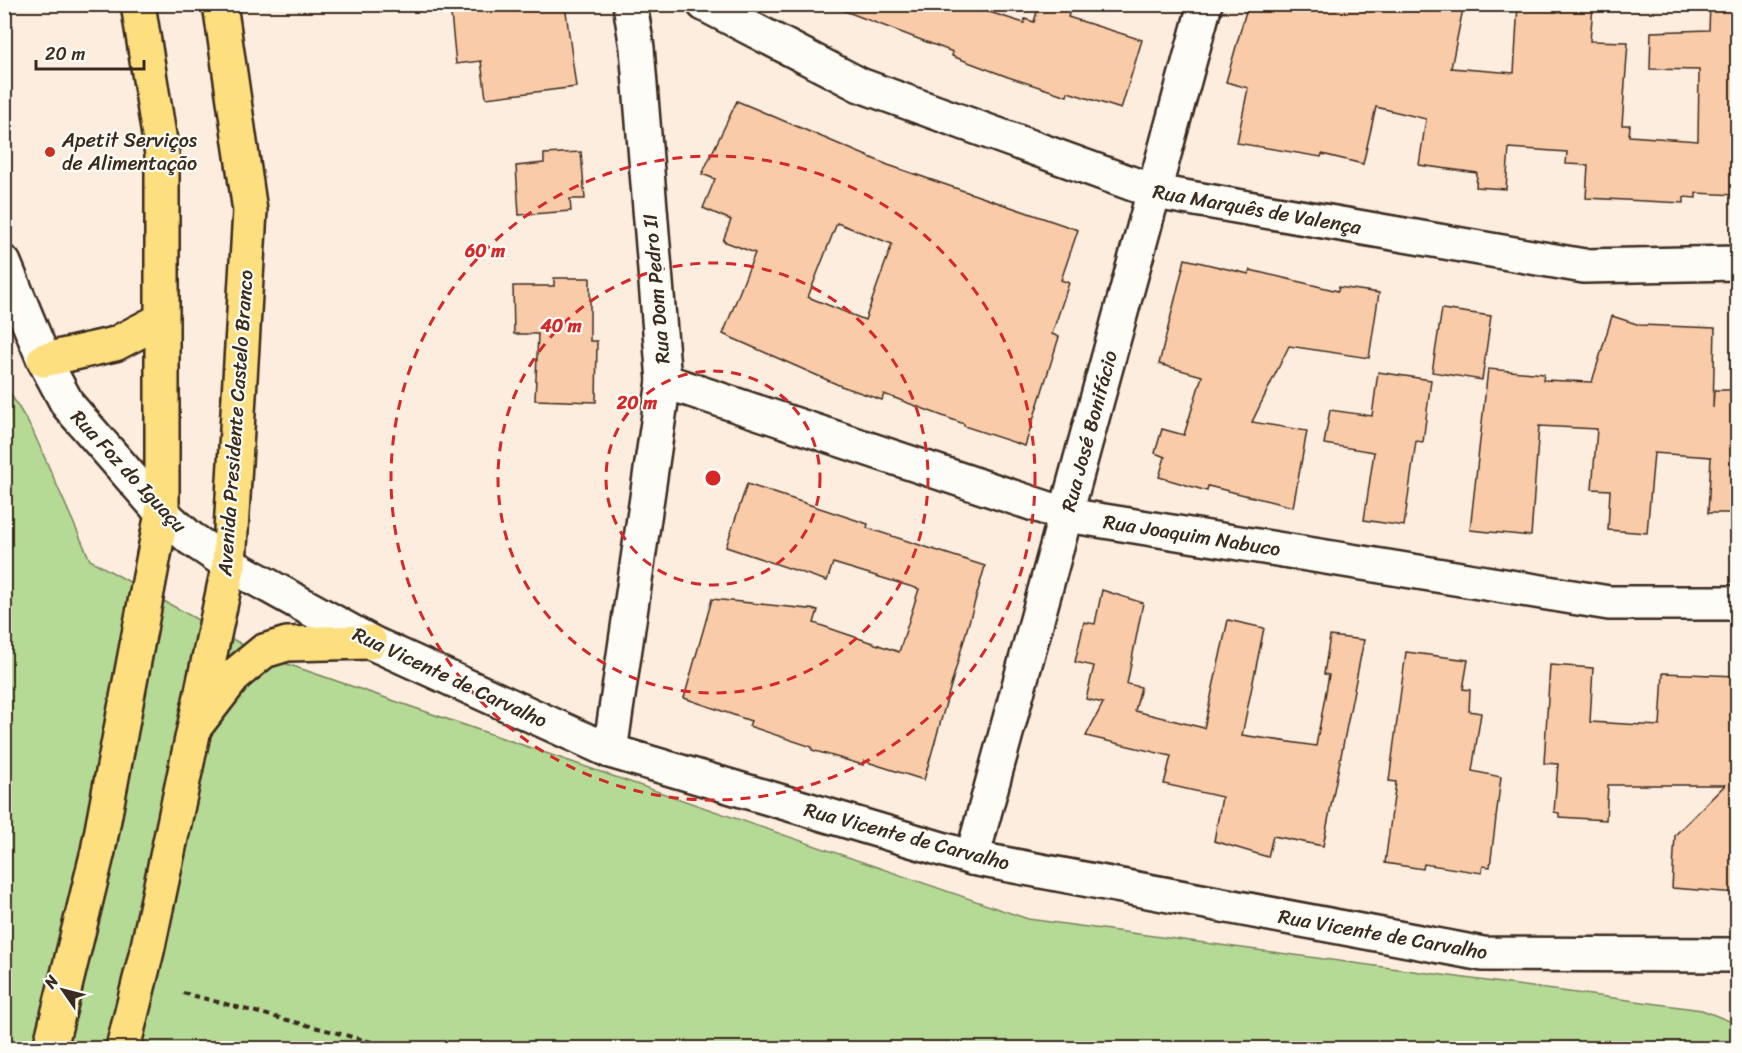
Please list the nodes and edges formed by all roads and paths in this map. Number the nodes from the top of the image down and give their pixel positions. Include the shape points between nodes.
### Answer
1 (138, 4) edge
2 (220, 4) edge
3 (630, 4) edge
4 (704, 4) edge
5 (1205, 4) edge
6 (1155, 192) junction
7 (4, 263) edge
8 (1737, 263) edge
9 (162, 320) junction
10 (44, 360) junction
11 (664, 381) junction
12 (162, 513) junction
13 (1067, 515) junction
14 (229, 564) junction
15 (1737, 603) edge
16 (370, 642) junction
17 (193, 729) junction
18 (610, 752) junction
19 (972, 858) junction
20 (1737, 955) edge
21 (183, 993) dead end
22 (51, 1039) edge
23 (123, 1048) edge
24 (394, 1048) edge

1 - 9 main road via 162,154
2 - 14 main road, Avenida Presidente Castelo Branco via 250,211
3 - 11 street, Rua Dom Pedro II via 637,48
4 - 6 street, Rua Marquês de Valença via 860,85
5 - 6 street, Rua José Bonifácio
6 - 8 street, Rua Marquês de Valença via 1584,266
6 - 13 street, Rua José Bonifácio
7 - 10 street, Rua Foz do Iguaçu
9 - 10 main road via 115,344
9 - 12 main road
10 - 12 street, Rua Foz do Iguaçu via 68,405
11 - 13 street, Rua Joaquim Nabuco
11 - 18 street, Rua Dom Pedro II
12 - 14 street, Rua Foz do Iguaçu
12 - 22 main road via 98,851
13 - 15 street, Rua Joaquim Nabuco via 1609,603
13 - 19 street, Rua José Bonifácio
14 - 16 street, Rua Vicente de Carvalho
14 - 17 main road, Avenida Presidente Castelo Branco
16 - 17 main road via 287,644 264,651 236,674
16 - 18 street, Rua Vicente de Carvalho
17 - 23 main road, Avenida Presidente Castelo Branco
18 - 19 street, Rua Vicente de Carvalho
19 - 20 street, Rua Vicente de Carvalho via 1482,954
21 - 24 path

